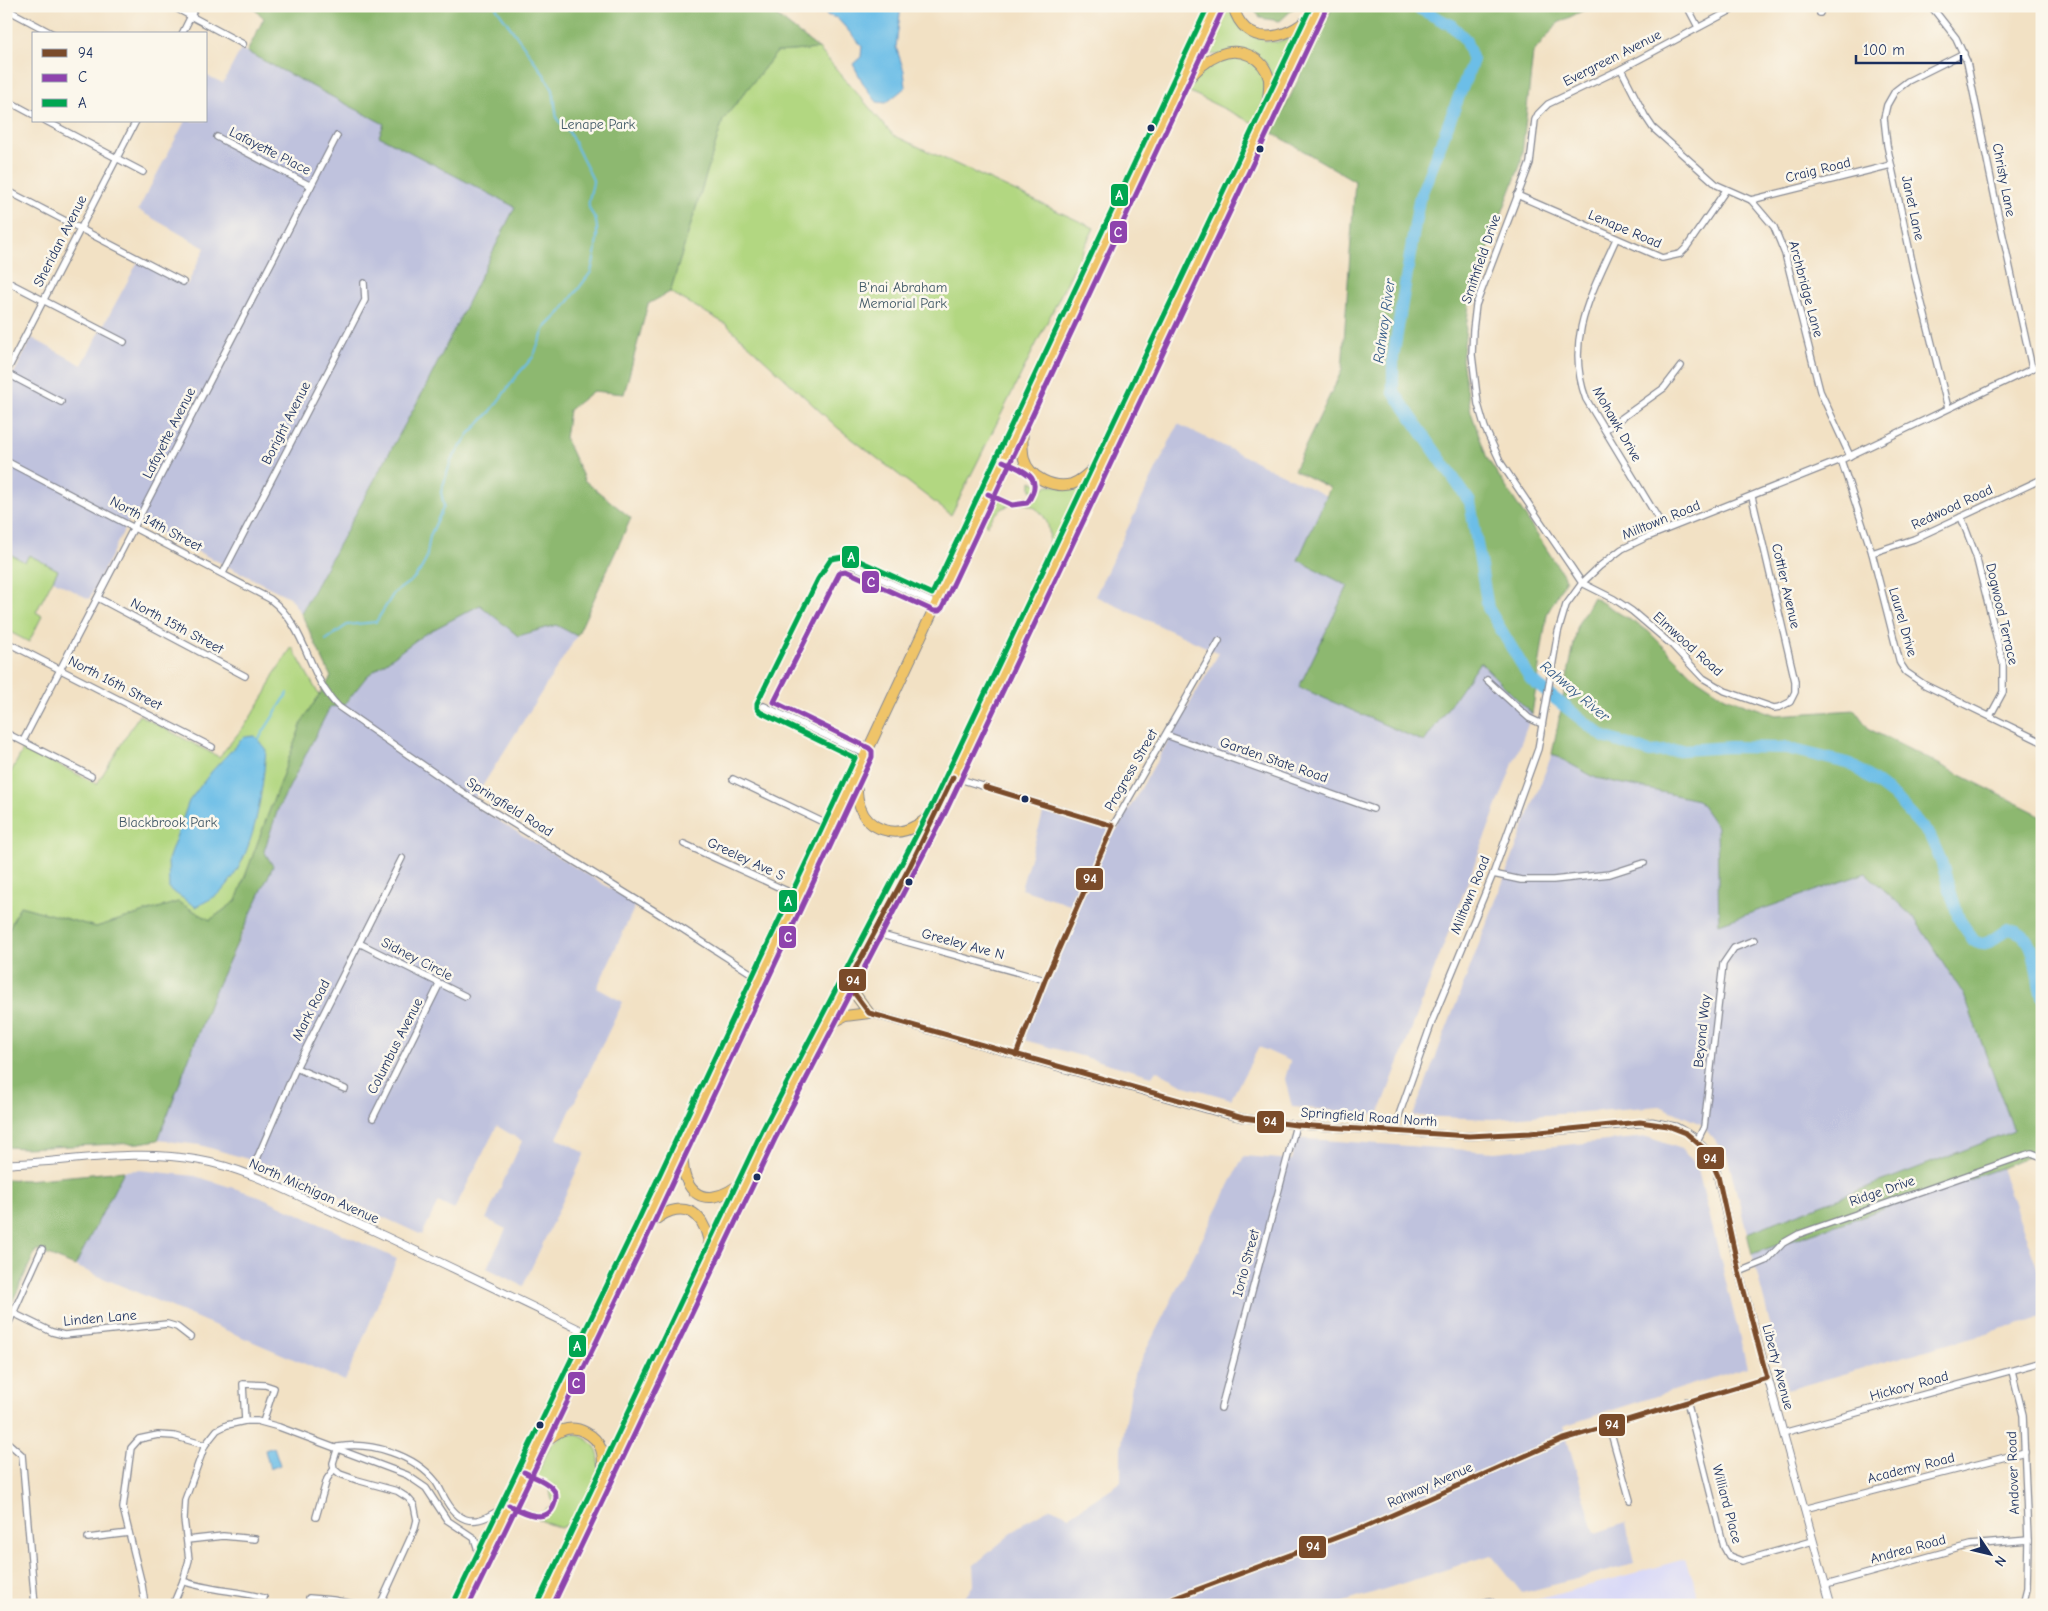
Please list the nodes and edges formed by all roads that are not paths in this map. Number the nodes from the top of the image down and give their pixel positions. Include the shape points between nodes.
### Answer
1 (172, 6) edge
2 (196, 6) edge
3 (1216, 6) edge
4 (1233, 6) edge
5 (1687, 6) edge
6 (1739, 6) edge
7 (1822, 6) edge
8 (1931, 6) edge
9 (6, 9) edge
10 (1317, 9) edge
11 (1820, 13) dead end
12 (191, 16) junction
13 (1698, 27) junction
14 (49, 32) edge
15 (183, 32) edge
16 (243, 44) dead end
17 (1964, 53) junction
18 (1622, 69) junction
19 (1176, 90) junction
20 (6, 100) edge
21 (1548, 104) joint
22 (32, 114) edge
23 (48, 122) edge
24 (135, 122) edge
25 (1264, 122) junction
26 (337, 136) dead end
27 (217, 138) dead end
28 (117, 158) junction
29 (1891, 165) junction
30 (143, 172) dead end
31 (311, 186) junction
32 (6, 190) edge
33 (1726, 190) junction
34 (1517, 195) junction
35 (1751, 200) junction
36 (81, 228) junction
37 (1616, 239) junction
38 (6, 281) edge
39 (183, 282) dead end
40 (364, 283) dead end
41 (44, 300) junction
42 (124, 342) dead end
43 (2042, 364) edge
44 (1681, 366) dead end
45 (2032, 368) junction
46 (6, 373) edge
47 (61, 402) dead end
48 (1948, 408) junction
49 (1023, 420) junction
50 (1604, 430) junction
51 (1850, 456) junction
52 (1105, 457) junction
53 (1841, 460) junction
54 (6, 461) edge
55 (2042, 479) edge
56 (1752, 497) junction
57 (1961, 517) junction
58 (134, 527) junction
59 (1665, 530) junction
60 (1872, 553) junction
61 (847, 563) dead end
62 (223, 573) junction
63 (1582, 583) junction
64 (98, 598) junction
65 (936, 604) junction
66 (289, 616) joint
67 (1219, 640) dead end
68 (6, 642) edge
69 (61, 670) junction
70 (244, 676) dead end
71 (1487, 680) dead end
72 (1795, 681) joint
73 (764, 706) dead end
74 (1990, 716) junction
75 (1542, 724) junction
76 (6, 733) edge
77 (1166, 736) junction
78 (23, 742) junction
79 (2042, 742) edge
80 (212, 747) dead end
81 (865, 754) junction
82 (856, 772) junction
83 (91, 776) dead end
84 (953, 777) junction
85 (733, 779) dead end
86 (939, 808) junction
87 (1373, 809) dead end
88 (831, 826) junction
89 (1113, 826) junction
90 (684, 844) dead end
91 (402, 858) dead end
92 (1644, 863) dead end
93 (1492, 874) junction
94 (798, 896) junction
95 (874, 933) junction
96 (1754, 940) dead end
97 (359, 943) junction
98 (852, 975) junction
99 (760, 979) junction
100 (1045, 980) junction
101 (439, 985) junction
102 (465, 996) dead end
103 (869, 1012) junction
104 (823, 1028) junction
105 (1016, 1056) junction
106 (296, 1068) junction
107 (345, 1089) dead end
108 (373, 1118) dead end
109 (1296, 1125) junction
110 (1396, 1132) junction
111 (1697, 1141) junction
112 (682, 1146) junction
113 (2042, 1157) edge
114 (6, 1164) edge
115 (250, 1175) junction
116 (749, 1175) junction
117 (642, 1230) junction
118 (42, 1249) dead end
119 (708, 1263) junction
120 (1739, 1272) junction
121 (13, 1313) junction
122 (6, 1329) edge
123 (591, 1335) junction
124 (190, 1337) dead end
125 (2042, 1362) edge
126 (2012, 1371) junction
127 (1767, 1378) junction
128 (1687, 1401) junction
129 (1221, 1408) dead end
130 (245, 1421) junction
131 (263, 1422) junction
132 (1609, 1426) junction
133 (1783, 1433) junction
134 (6, 1441) edge
135 (205, 1445) junction
136 (338, 1447) junction
137 (535, 1449) junction
138 (2025, 1452) junction
139 (334, 1469) junction
140 (603, 1480) junction
141 (1630, 1500) dead end
142 (510, 1502) junction
143 (1804, 1509) junction
144 (316, 1517) dead end
145 (129, 1533) junction
146 (88, 1538) dead end
147 (256, 1539) dead end
148 (187, 1540) junction
149 (2028, 1540) junction
150 (1813, 1541) junction
151 (480, 1565) junction
152 (183, 1581) junction
153 (1826, 1585) junction
154 (264, 1598) dead end
155 (309, 1598) dead end
156 (35, 1605) edge
157 (145, 1605) edge
158 (173, 1605) edge
159 (359, 1605) edge
160 (380, 1605) edge
161 (461, 1605) edge
162 (545, 1605) edge
163 (1162, 1605) edge
164 (1474, 1605) edge
165 (1496, 1605) edge
166 (1830, 1605) edge
167 (2023, 1605) edge

1 - 12 street
2 - 12 street
3 - 19 highway
4 - 10 highway via 1246,27 1271,37 1296,29
5 - 13 street
6 - 13 street, Evergreen Avenue
7 - 11 street
8 - 17 street, Christy Lane
9 - 14 street
10 - 25 highway
12 - 15 street
12 - 16 street
13 - 18 street, Evergreen Avenue
17 - 29 street, Janet Lane via 1908,80 1895,92 1884,118
17 - 45 street, Christy Lane
18 - 21 street, Evergreen Avenue
18 - 33 street, Archbridge Lane via 1653,128 1704,175
19 - 25 highway via 1216,56 1233,52 1250,55 1262,64 1268,76 1269,95
19 - 49 highway
20 - 22 street
21 - 34 street, Smithfield Drive via 1535,120 1530,163
23 - 28 street
24 - 28 street, Sheridan Avenue
25 - 52 highway
26 - 31 street, Lafayette Avenue
27 - 31 street, Lafayette Place
28 - 30 street
28 - 36 street, Sheridan Avenue
29 - 35 street, Craig Road
29 - 48 street, Janet Lane
31 - 58 street, Lafayette Avenue
32 - 36 street
33 - 35 street, Archbridge Lane
33 - 37 street, Lenape Road via 1680,254 1662,258
34 - 37 street, Lenape Road
34 - 63 street, Smithfield Drive via 1476,305 1474,380 1485,428 1501,463
35 - 51 street, Archbridge Lane via 1769,219 1782,245 1820,391
36 - 39 street
36 - 41 street, Sheridan Avenue
37 - 50 street, Mohawk Drive via 1583,316 1577,350 1582,388
38 - 41 street
40 - 62 street, Boright Avenue via 365,300
41 - 42 street
41 - 46 street, Sheridan Avenue
43 - 45 street, Milltown Road
44 - 50 street via 1664,388
45 - 48 street, Milltown Road
46 - 47 street
48 - 51 street, Milltown Road
49 - 52 highway via 1025,461 1032,472 1044,481 1059,485 1074,483
49 - 65 highway
50 - 59 street, Mohawk Drive
51 - 53 street, Milltown Road
52 - 84 highway via 1057,568
53 - 56 street, Milltown Road
53 - 60 street, Laurel Drive
54 - 58 street, North 14th Street
55 - 57 street, Redwood Road
56 - 59 street, Milltown Road
56 - 72 street, Cottler Avenue
57 - 60 street, Redwood Road via 1914,539
57 - 74 street, Dogwood Terrace via 1976,556 2003,663 2003,692
58 - 62 street, North 14th Street
58 - 64 street, Lafayette Avenue
59 - 63 street, Milltown Road via 1622,549
60 - 74 street, Laurel Drive via 1900,663 1906,672 1925,685
61 - 65 street
62 - 66 street, North 14th Street via 264,594
63 - 72 street, Elmwood Road via 1632,611 1673,646 1703,678 1725,691 1768,707 1780,707 1794,696
63 - 75 street, Milltown Road via 1566,605 1558,632
64 - 69 street, Lafayette Avenue
64 - 70 street, North 15th Street
65 - 81 highway
66 - 99 street, Springfield Road via 324,689 346,713 462,792
67 - 77 street, Progress Street
68 - 69 street, North 16th Street
69 - 78 street, Lafayette Avenue
69 - 80 street, North 16th Street
71 - 75 street via 1529,718
73 - 81 street
74 - 79 street, Laurel Drive
75 - 93 street, Milltown Road via 1538,749
76 - 78 street
77 - 87 street, Garden State Road
77 - 89 street, Progress Street
78 - 83 street
81 - 82 highway
82 - 86 highway via 862,811 867,820 882,830 911,829
82 - 88 highway
84 - 86 highway
84 - 89 street
85 - 88 street
86 - 95 highway
88 - 94 highway
89 - 100 street, Progress Street
90 - 94 street, Greeley Ave S
91 - 97 street, Mark Road
92 - 93 street via 1610,874 1553,880 1521,880
93 - 110 street, Milltown Road via 1433,1019
94 - 99 highway
95 - 98 highway
95 - 100 street, Greeley Ave N
96 - 111 street, Beyond Way via 1734,948 1723,964 1704,1126
97 - 101 street, Sidney Circle
97 - 106 street, Mark Road
98 - 103 highway via 855,994
98 - 104 highway
99 - 112 highway
100 - 105 street, Progress Street
101 - 102 street, Sidney Circle
101 - 108 street, Columbus Avenue
103 - 104 highway via 845,1016
103 - 105 street, Springfield Road North
104 - 116 highway
105 - 109 street, Springfield Road North via 1224,1114
106 - 107 street
106 - 115 street, Mark Road
109 - 110 street, Springfield Road North
109 - 129 street, Iorio Street
110 - 111 street, Springfield Road North via 1493,1136 1652,1122 1676,1127
111 - 120 street, Liberty Avenue via 1707,1151 1716,1169
112 - 116 highway via 686,1178 701,1194 710,1197 724,1195
112 - 117 highway
113 - 120 street, Ridge Drive via 2032,1153 2025,1155 1799,1234 1783,1243 1766,1261
114 - 115 street, North Michigan Avenue via 141,1154 199,1160
115 - 123 street, North Michigan Avenue via 411,1247
116 - 119 highway
117 - 119 highway via 669,1212 690,1212 701,1220 707,1231
117 - 123 highway
118 - 121 street
119 - 140 highway
120 - 127 street, Liberty Avenue
121 - 122 street
121 - 124 street, Linden Lane via 58,1334 167,1324
123 - 137 highway
125 - 126 street, Hickory Road
126 - 133 street, Hickory Road
126 - 138 street, Andover Road via 2023,1415
127 - 128 street, Rahway Avenue
127 - 133 street, Liberty Avenue
128 - 132 street, Rahway Avenue
128 - 150 street, Williard Place via 1729,1556 1742,1561
130 - 131 street
130 - 131 street via 243,1384 253,1383 274,1388
130 - 135 street via 217,1430
131 - 136 street
132 - 141 street
132 - 163 street, Rahway Avenue via 1561,1440 1374,1523
133 - 143 street, Liberty Avenue
134 - 156 street via 22,1455
135 - 145 street via 158,1435 134,1442 129,1453 123,1497
135 - 148 street via 184,1500
136 - 139 street
136 - 142 street via 362,1446 414,1462 436,1483 454,1511 468,1519 488,1518
136 - 151 street via 353,1456 407,1474 426,1488 444,1517 474,1538
137 - 140 highway via 564,1430 586,1432 601,1448
137 - 142 highway
138 - 143 street, Academy Road
138 - 149 street, Andover Road
139 - 144 street via 327,1479
139 - 160 street via 340,1474 397,1491 414,1505 415,1528
140 - 162 highway
142 - 151 highway
143 - 150 street, Liberty Avenue
145 - 146 street
145 - 157 street
147 - 148 street via 223,1536
148 - 152 street via 188,1560
149 - 153 street, Andrea Road via 1970,1545
149 - 167 street, Andover Road via 2027,1589
150 - 153 street, Liberty Avenue
151 - 161 highway
152 - 154 street
152 - 158 street
153 - 166 street, Liberty Avenue
155 - 159 street
164 - 165 street via 1490,1601

